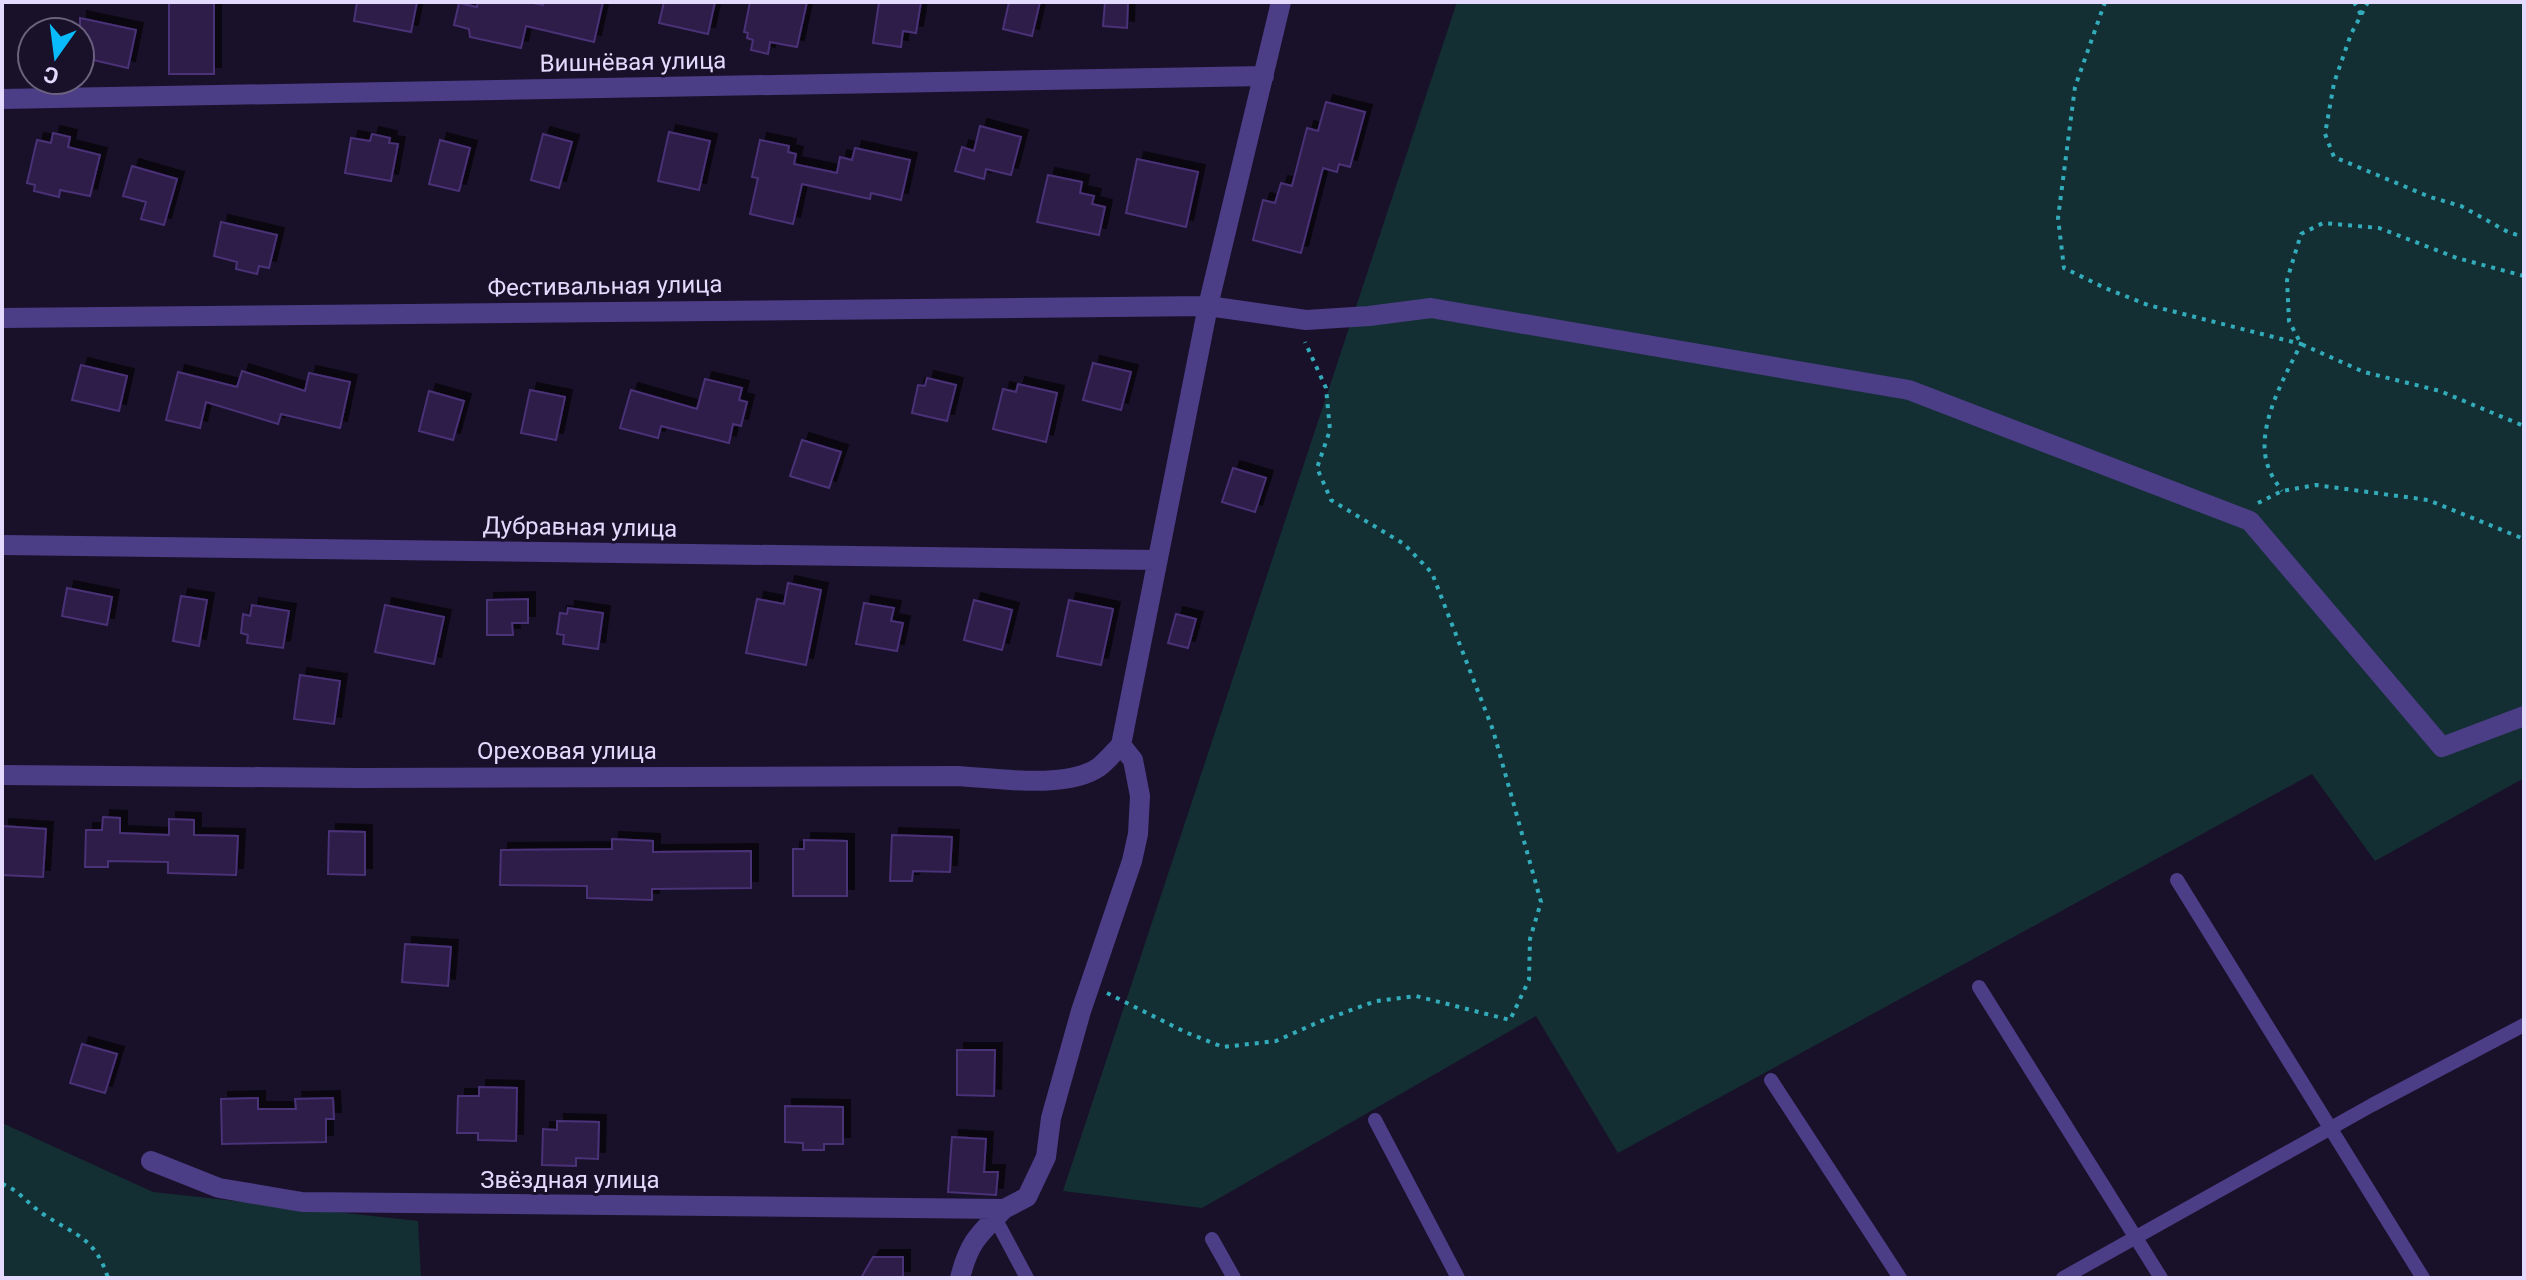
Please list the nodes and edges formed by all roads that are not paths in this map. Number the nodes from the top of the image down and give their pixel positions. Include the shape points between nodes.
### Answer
1 (1281, 2) edge
2 (1264, 76) junction
3 (2, 99) edge
4 (1208, 306) junction
5 (2, 318) edge
6 (2, 545) edge
7 (1157, 560) junction
8 (2524, 716) edge
9 (1121, 745) junction
10 (2, 775) edge
11 (2177, 880) dead end
12 (1979, 987) dead end
13 (2524, 1025) edge
14 (1771, 1080) dead end
15 (1375, 1120) dead end
16 (2331, 1128) junction
17 (151, 1161) dead end
18 (998, 1212) junction
19 (2137, 1237) junction
20 (1212, 1239) dead end
21 (960, 1278) edge
22 (1027, 1278) edge
23 (1234, 1278) edge
24 (1458, 1278) edge
25 (1900, 1278) edge
26 (2063, 1278) edge
27 (2161, 1278) edge
28 (2423, 1278) edge

1 - 2 street
2 - 3 street, Вишнёвая улица
2 - 4 street
4 - 5 street, Фестивальная улица
4 - 7 street
4 - 8 street, Фестивальная улица via 1306,320 1431,308 1909,390 2250,521 2442,747
6 - 7 street, Дубравная улица
7 - 9 street
9 - 10 street, Ореховая улица via 1080,776 1043,780
9 - 18 street via 1133,760 1140,796 1132,861 1090,984 1042,1168 1027,1197
11 - 16 lane
12 - 19 lane
13 - 16 lane
14 - 25 lane
15 - 24 lane
16 - 19 lane
16 - 28 lane
17 - 18 street, Звёздная улица via 219,1188 302,1202
18 - 21 street via 975,1237
18 - 22 lane
19 - 26 lane
19 - 27 lane
20 - 23 lane

